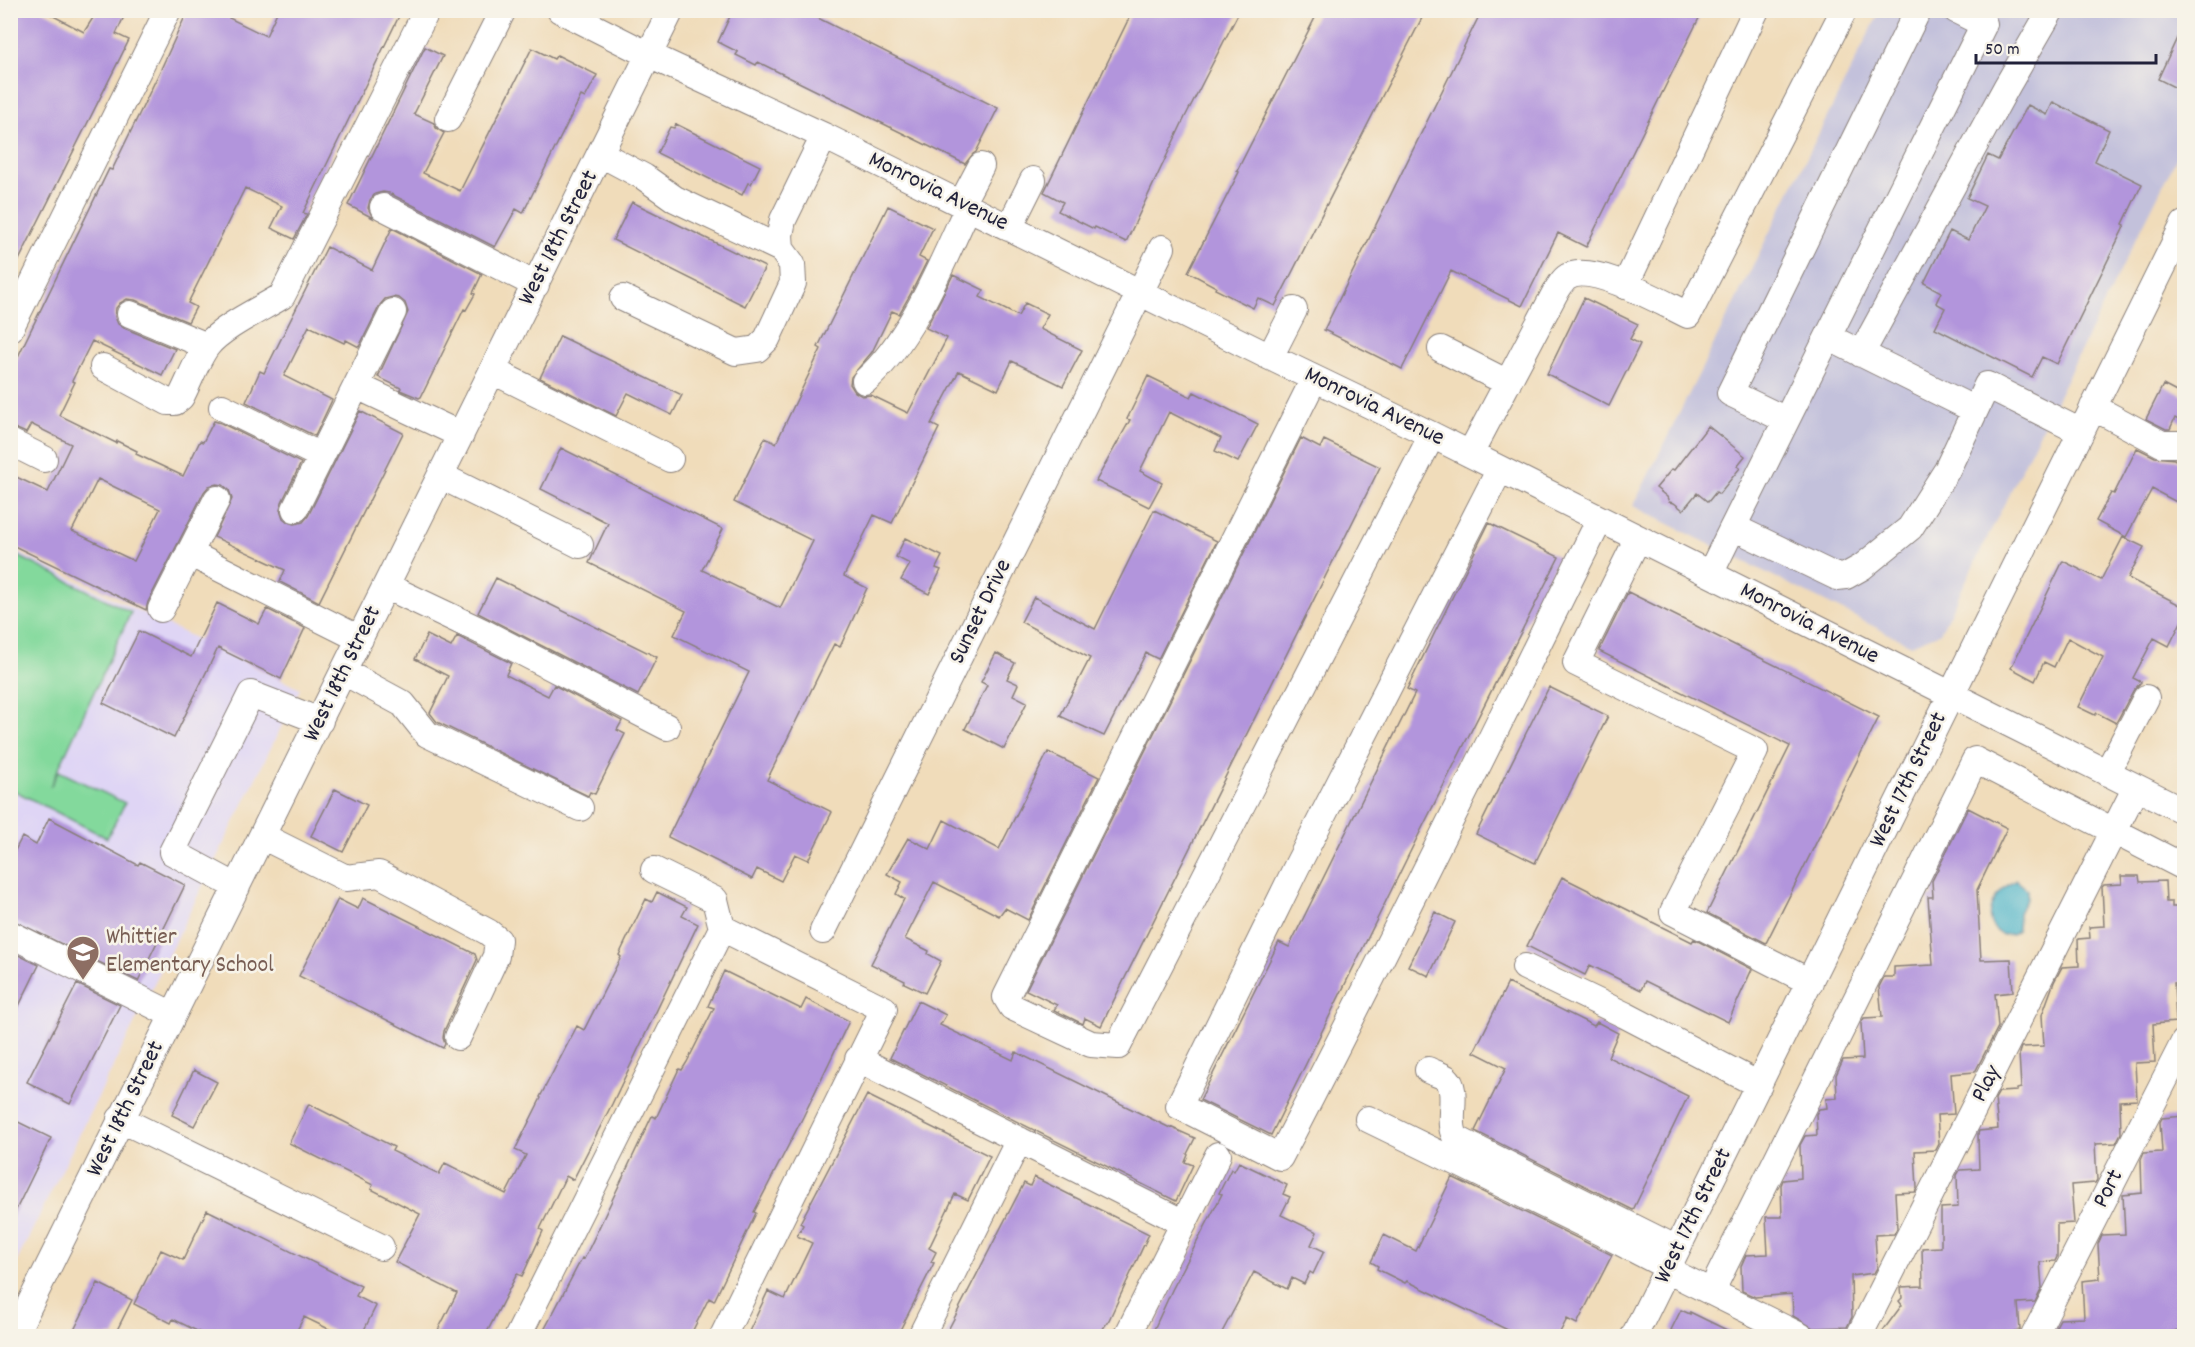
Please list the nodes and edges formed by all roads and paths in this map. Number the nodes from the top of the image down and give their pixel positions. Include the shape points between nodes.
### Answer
1 (168, 10) edge
2 (427, 10) edge
3 (503, 10) edge
4 (560, 10) edge
5 (672, 10) edge
6 (1756, 10) edge
7 (1844, 10) edge
8 (1918, 10) edge
9 (1956, 10) edge
10 (2051, 10) edge
11 (649, 55) junction
12 (448, 119) dead end
13 (824, 136) junction
14 (601, 154) junction
15 (981, 166) dead end
16 (1033, 180) dead end
17 (964, 206) junction
18 (383, 207) dead end
19 (1009, 228) junction
20 (2183, 232) edge
21 (1162, 248) dead end
22 (781, 249) junction
23 (536, 285) junction
24 (1625, 286) junction
25 (1139, 293) junction
26 (623, 298) dead end
27 (1294, 310) dead end
28 (393, 312) dead end
29 (130, 314) dead end
30 (10, 329) edge
31 (1828, 337) junction
32 (207, 346) junction
33 (1441, 349) dead end
34 (1861, 354) junction
35 (1270, 357) junction
36 (103, 367) dead end
37 (493, 371) junction
38 (1314, 379) junction
39 (865, 381) dead end
40 (1508, 383) junction
41 (357, 386) junction
42 (222, 407) dead end
43 (2093, 407) junction
44 (1975, 410) junction
45 (1786, 420) junction
46 (2081, 432) junction
47 (461, 435) junction
48 (1432, 435) junction
49 (10, 442) edge
50 (2184, 444) edge
51 (1470, 454) junction
52 (321, 456) junction
53 (44, 459) dead end
54 (670, 459) dead end
55 (1500, 469) junction
56 (441, 476) junction
57 (217, 498) dead end
58 (295, 509) dead end
59 (1600, 519) junction
60 (1733, 527) junction
61 (1638, 538) junction
62 (580, 544) dead end
63 (189, 553) junction
64 (1710, 574) junction
65 (386, 586) junction
66 (161, 609) dead end
67 (360, 639) junction
68 (344, 672) junction
69 (1950, 695) junction
70 (2146, 698) dead end
71 (320, 721) junction
72 (667, 727) dead end
73 (2107, 773) junction
74 (2136, 787) junction
75 (580, 808) dead end
76 (2184, 811) edge
77 (2114, 831) junction
78 (262, 836) junction
79 (2184, 867) edge
80 (654, 870) dead end
81 (237, 887) junction
82 (722, 928) junction
83 (823, 931) dead end
84 (10, 934) edge
85 (1525, 967) dead end
86 (1810, 981) junction
87 (173, 1015) junction
88 (458, 1037) dead end
89 (2184, 1042) edge
90 (858, 1059) junction
91 (1428, 1070) dead end
92 (1759, 1085) junction
93 (120, 1119) junction
94 (1368, 1119) dead end
95 (1019, 1140) junction
96 (1218, 1155) dead end
97 (1184, 1223) junction
98 (381, 1247) dead end
99 (1671, 1262) junction
100 (1711, 1292) junction
101 (14, 1336) edge
102 (518, 1336) edge
103 (723, 1336) edge
104 (921, 1336) edge
105 (1127, 1336) edge
106 (1634, 1336) edge
107 (1800, 1336) edge
108 (1859, 1336) edge
109 (2034, 1336) edge

1 - 30 street
2 - 32 street via 282,296 236,322
3 - 12 street
4 - 11 street, Monrovia Avenue
5 - 11 street, West 18th Street
6 - 24 street
7 - 24 street via 1689,315
8 - 45 street via 1730,393
9 - 31 street via 1984,24
10 - 34 street
11 - 13 street, Monrovia Avenue
11 - 14 street, West 18th Street
13 - 17 street, Monrovia Avenue
13 - 22 street via 783,220
14 - 22 street via 675,198
14 - 23 street, West 18th Street
15 - 17 street
16 - 19 street
17 - 19 street, Monrovia Avenue
17 - 39 street via 914,316 888,359
18 - 23 street
19 - 25 street, Monrovia Avenue
20 - 43 street, West 17th Street
21 - 25 street, Sunset Drive
22 - 26 street via 792,264 793,283 766,339 757,349 736,352
23 - 37 street, West 18th Street
24 - 40 street via 1595,275 1580,273 1566,278
25 - 35 street, Monrovia Avenue
25 - 83 street, Sunset Drive
27 - 35 street
28 - 41 street
29 - 32 street
31 - 34 street
31 - 45 street
32 - 36 street via 175,402 168,402
33 - 40 street
34 - 44 street
35 - 38 street, Monrovia Avenue
37 - 47 street, West 18th Street
37 - 54 street
38 - 48 street, Monrovia Avenue
38 - 48 street via 1006,997 1012,1007 1090,1044 1118,1046
40 - 51 street
41 - 47 street
41 - 52 street
42 - 52 street
43 - 46 street, West 17th Street
43 - 50 street via 2162,444
44 - 46 street via 1987,385
44 - 60 street via 1947,470 1910,528 1846,576 1837,578
45 - 60 street
46 - 69 street, West 17th Street
47 - 56 street, West 18th Street
48 - 51 street, Monrovia Avenue
49 - 53 street
51 - 55 street, Monrovia Avenue
52 - 58 street
55 - 59 street, Monrovia Avenue
55 - 59 street via 1179,1106 1270,1152 1280,1157
56 - 62 street
56 - 65 street, West 18th Street
57 - 63 street
59 - 61 street, Monrovia Avenue
60 - 64 street
61 - 64 street, Monrovia Avenue
61 - 86 street via 1576,663 1755,751 1673,912
63 - 66 street
63 - 67 street
64 - 69 street, Monrovia Avenue
65 - 67 street, West 18th Street
65 - 72 street
67 - 68 street, West 18th Street
68 - 71 street, West 18th Street
68 - 75 street via 404,704 427,734
69 - 73 street, Monrovia Avenue
69 - 86 street, West 17th Street
70 - 73 street
71 - 78 street, West 18th Street
71 - 81 street via 251,694 172,852
73 - 74 street, Monrovia Avenue
74 - 76 street, Monrovia Avenue
74 - 77 street, Play
77 - 79 street
77 - 100 street via 1975,760
77 - 108 street, Play
78 - 81 street, West 18th Street
78 - 88 street via 346,878 379,874 498,940 496,956
80 - 82 street via 715,900
81 - 87 street, West 18th Street
82 - 90 street via 884,1009
82 - 102 street
84 - 87 street
85 - 92 street
86 - 92 street, West 17th Street
87 - 93 street, West 18th Street
89 - 109 street, Port
90 - 95 street
90 - 103 street
91 - 99 street via 1446,1078 1452,1086 1452,1130 1457,1139
92 - 99 street, West 17th Street
93 - 98 street
93 - 101 street, West 18th Street
94 - 99 street via 1606,1235
95 - 97 street
95 - 104 street
96 - 97 street
97 - 105 street
99 - 100 street
99 - 106 street, West 17th Street
100 - 107 street

